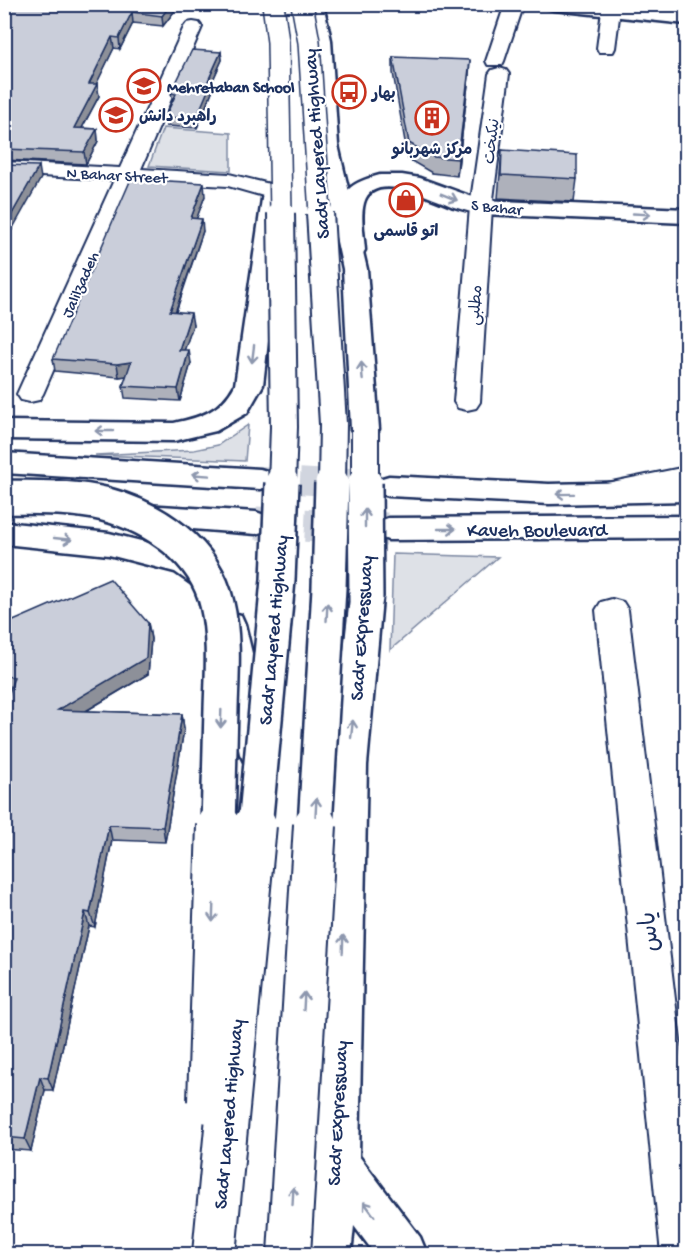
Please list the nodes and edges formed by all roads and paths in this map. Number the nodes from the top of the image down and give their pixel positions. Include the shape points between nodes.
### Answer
1 (268, 4) edge
2 (273, 4) edge
3 (302, 4) edge
4 (314, 4) edge
5 (514, 4) edge
6 (554, 4) edge
7 (611, 10) junction
8 (687, 18) edge
9 (194, 27) dead end
10 (606, 48) dead end
11 (4, 168) edge
12 (128, 175) junction
13 (274, 180) junction
14 (482, 207) junction
15 (687, 216) edge
16 (355, 269) junction
17 (30, 394) dead end
18 (467, 402) dead end
19 (4, 430) edge
20 (4, 463) edge
21 (687, 476) edge
22 (260, 479) tunnel mouth
23 (389, 486) tunnel mouth
24 (687, 491) edge
25 (600, 493) junction
26 (4, 497) edge
27 (4, 503) edge
28 (256, 523) tunnel mouth
29 (388, 529) tunnel mouth
30 (678, 529) edge
31 (4, 533) edge
32 (612, 610) dead end
33 (258, 754) junction
34 (336, 1163) junction
35 (205, 1254) edge
36 (214, 1254) edge
37 (289, 1254) edge
38 (328, 1254) edge
39 (403, 1254) edge
40 (684, 1254) edge

1 - 13 main road via 273,42
2 - 36 main road, Sadr Layered Highway, bridge via 278,42 284,427 279,580
37 -> 3 main road, Sadr Layered Highway, bridge via 329,588 333,424 309,42
4 - 16 main road, Sadr Expressway via 321,40 327,146
5 - 14 street, نیکبخت via 497,68
6 - 7 main road
7 - 8 main road
7 - 10 street
9 - 12 street, Jalilzadeh
11 - 12 street, N Bahar Street
12 - 13 street, N Bahar Street
12 - 17 street, Jalilzadeh
13 -> 19 main road via 249,385 237,407 206,425 174,432
13 - 33 main road via 272,427
14 -> 15 main road, S Bahar
16 -> 14 main road, S Bahar via 352,202 362,187 372,183 419,185
14 - 18 street, مطلبی
34 -> 16 main road, Sadr Expressway, bridge via 349,765 366,597 365,429
22 -> 20 main road
21 - 25 street
25 -> 23 main road, Kaveh Boulevard
24 - 25 main road, Kaveh Boulevard
26 -> 35 main road, bridge via 102,504 155,524 180,543 200,567 216,597 223,656
27 - 28 main road
29 -> 30 main road, Kaveh Boulevard
31 -> 33 main road via 109,544 185,563 212,582 225,605
32 - 40 street, یاس
33 - 35 main road
34 - 38 main road, Sadr Expressway
39 -> 34 main road

